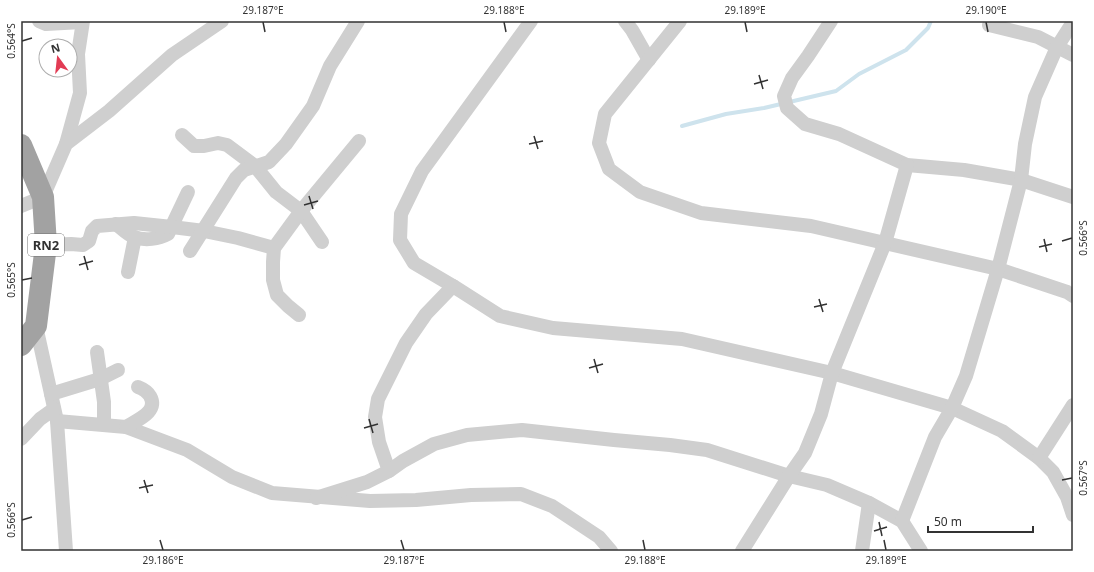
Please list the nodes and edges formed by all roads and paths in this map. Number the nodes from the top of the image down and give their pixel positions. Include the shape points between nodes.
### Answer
1 (39, 21) edge
2 (222, 21) edge
3 (358, 21) edge
4 (531, 21) edge
5 (625, 21) edge
6 (680, 21) edge
7 (831, 21) edge
8 (82, 22) edge
9 (1073, 22) edge
10 (989, 25) dead end
11 (1057, 47) junction
12 (1073, 54) edge
13 (649, 60) junction
14 (182, 135) dead end
15 (358, 141) dead end
16 (66, 144) junction
17 (21, 145) edge
18 (907, 165) junction
19 (256, 166) junction
20 (1021, 180) junction
21 (188, 192) dead end
22 (43, 196) junction
23 (1073, 197) edge
24 (21, 206) edge
25 (301, 211) junction
26 (116, 224) junction
27 (172, 226) junction
28 (204, 231) junction
29 (135, 237) junction
30 (322, 242) dead end
31 (885, 243) junction
32 (46, 244) junction
33 (274, 248) junction
34 (190, 251) dead end
35 (998, 269) junction
36 (128, 272) dead end
37 (453, 286) junction
38 (1073, 296) edge
39 (299, 315) dead end
40 (36, 326) junction
41 (21, 345) edge
42 (97, 352) dead end
43 (118, 370) dead end
44 (832, 373) junction
45 (100, 379) junction
46 (138, 387) dead end
47 (51, 394) junction
48 (1073, 405) edge
49 (952, 408) junction
50 (56, 415) junction
51 (104, 424) junction
52 (126, 427) junction
53 (21, 439) edge
54 (1039, 458) junction
55 (389, 471) junction
56 (789, 476) junction
57 (316, 498) junction
58 (869, 503) junction
59 (1073, 515) edge
60 (902, 521) junction
61 (66, 551) edge
62 (611, 551) edge
63 (742, 551) edge
64 (862, 551) edge
65 (921, 551) edge

1 - 8 street via 46,24
2 - 16 street via 172,55 109,111
3 - 19 street via 330,66 313,106 286,144 269,162
4 - 37 street via 422,171 401,214 400,240 414,263
5 - 13 street
6 - 13 street
7 - 18 street via 792,78 785,102 804,124 839,134
8 - 16 street via 78,54 80,93
9 - 11 street
10 - 11 street via 1038,37
11 - 12 street
11 - 20 street via 1035,98 1024,144
13 - 31 street via 604,114 599,143 609,169 640,192 701,213 811,226
14 - 19 street via 194,146 227,144
15 - 25 street
16 - 22 street
17 - 22 highway, RN2
18 - 20 street via 964,170
18 - 31 street
19 - 25 street via 276,192
19 - 28 street via 244,170 236,178
20 - 23 street
20 - 35 street
21 - 27 street
22 - 24 street
22 - 32 highway, RN2
25 - 30 street
25 - 33 street
26 - 27 street
26 - 29 street
26 - 32 street via 97,226 89,241 83,245
27 - 28 street
27 - 29 street via 168,234 162,237
28 - 33 street
28 - 34 street
29 - 36 street
31 - 35 street
31 - 44 street
32 - 40 highway, RN2
33 - 39 street via 273,280 277,295
35 - 38 street
35 - 49 street via 966,376
37 - 44 street via 500,316 515,320 553,328 682,339
37 - 55 street via 426,314 406,342 378,399 375,417
40 - 41 highway
40 - 47 street
42 - 45 street
43 - 45 street
44 - 49 street
44 - 56 street via 821,414 805,453
45 - 47 street
45 - 51 street
46 - 52 street via 147,392 153,405 149,413
47 - 50 street
48 - 54 street
49 - 54 street via 1002,431
49 - 60 street via 936,437
50 - 51 street
50 - 53 street via 40,419
50 - 61 street
51 - 52 street
52 - 57 street via 187,450 232,477 272,493
54 - 59 street via 1053,472 1067,497
55 - 56 street via 434,444 467,434 522,430 707,450
55 - 57 street via 367,482
56 - 58 street via 827,485
56 - 63 street
57 - 62 street via 370,501 521,494 552,506 599,537
58 - 60 street
58 - 64 street
60 - 65 street

